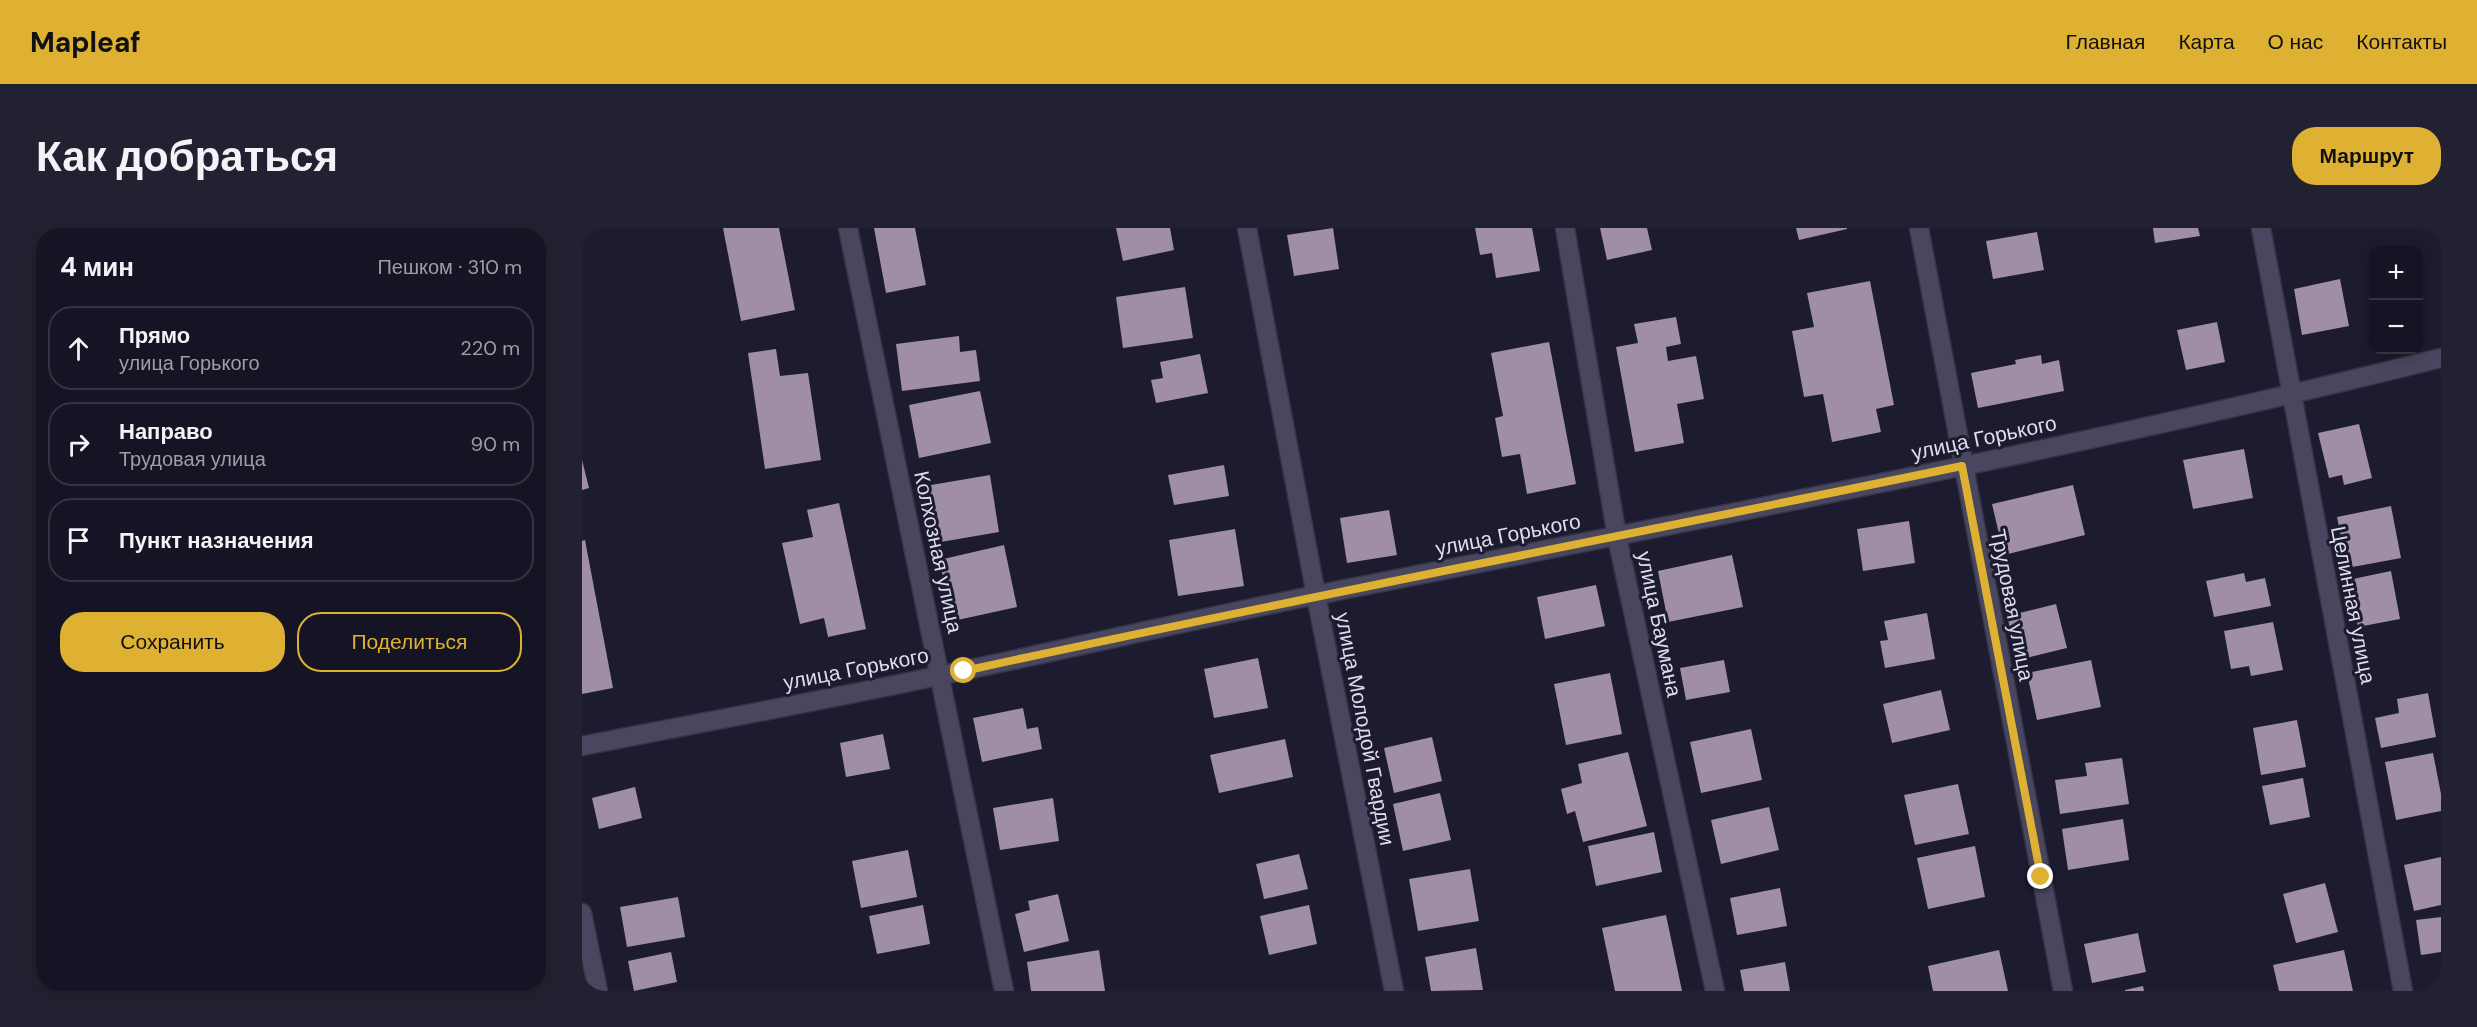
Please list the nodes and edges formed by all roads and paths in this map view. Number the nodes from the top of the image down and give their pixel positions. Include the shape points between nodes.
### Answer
1 (848, 228) edge
2 (1247, 228) edge
3 (1565, 228) edge
4 (1919, 228) edge
5 (2261, 228) edge
6 (2441, 358) edge
7 (2291, 395) junction
8 (1962, 466) junction
9 (1617, 537) junction
10 (1316, 595) junction
11 (941, 676) junction
12 (582, 746) edge
13 (582, 913) edge
14 (598, 991) edge
15 (1004, 991) edge
16 (1394, 991) edge
17 (1715, 991) edge
18 (2063, 991) edge
19 (2403, 991) edge

1 - 11 street, Колхозная улица
2 - 10 street, улица Молодой Гвардии
3 - 9 street, улица Баумана
4 - 8 street, Трудовая улица
5 - 7 street, Целинная улица
6 - 7 street, улица Горького
7 - 8 street, улица Горького
7 - 19 street, Целинная улица
8 - 9 street, улица Горького
8 - 18 street, Трудовая улица
9 - 10 street, улица Горького
9 - 17 street, улица Баумана
10 - 11 street, улица Горького
10 - 16 street, улица Молодой Гвардии
11 - 12 street, улица Горького
11 - 15 street, Колхозная улица
13 - 14 street

